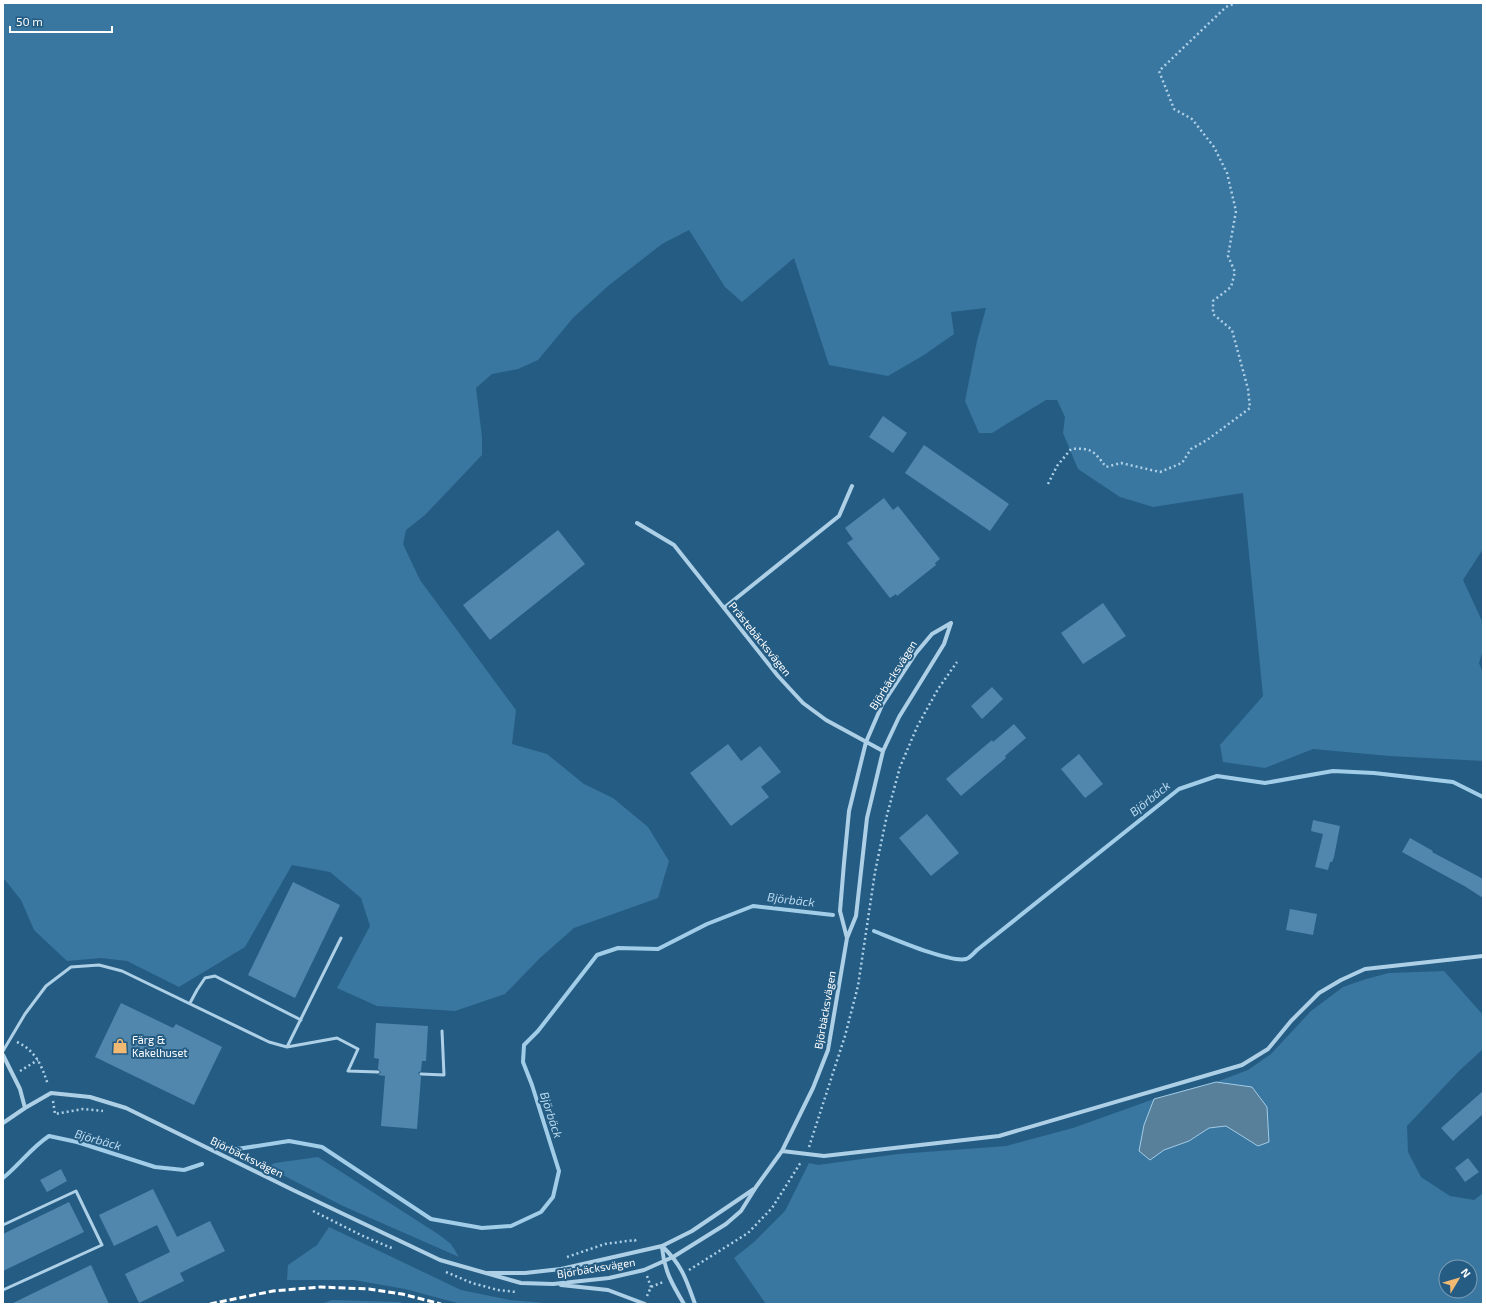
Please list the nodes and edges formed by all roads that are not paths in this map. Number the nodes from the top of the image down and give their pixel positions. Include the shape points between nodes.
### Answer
1 (852, 486) dead end
2 (637, 523) dead end
3 (724, 608) junction
4 (866, 742) junction
5 (883, 751) junction
6 (341, 938) dead end
7 (847, 938) junction
8 (1483, 956) edge
9 (190, 1003) junction
10 (301, 1020) junction
11 (442, 1031) dead end
12 (287, 1047) junction
13 (3, 1051) edge
14 (3, 1055) edge
15 (378, 1072) dead end
16 (421, 1074) dead end
17 (25, 1108) junction
18 (3, 1123) edge
19 (782, 1151) junction
20 (756, 1187) junction
21 (3, 1225) edge
22 (662, 1246) junction
23 (673, 1257) junction
24 (663, 1262) junction
25 (483, 1273) junction
26 (553, 1284) junction
27 (3, 1290) edge
28 (645, 1304) edge
29 (684, 1304) edge
30 (695, 1304) edge

1 - 3 street via 839,516
2 - 3 street, Prästebäcksvägen via 674,545
3 - 4 street, Prästebäcksvägen via 803,703 826,720
4 - 5 street, Prästebäcksvägen
4 - 5 street, Björbäcksvägen via 882,705 916,653 932,634 951,623 944,644 899,717
4 - 7 street, Björbäcksvägen via 849,811 844,856 840,911
5 - 7 street, Björbäcksvägen via 867,818 856,916
6 - 10 lane
7 - 19 street, Björbäcksvägen via 828,1050 813,1088
8 - 19 street via 1365,969 1319,993 1268,1049 1242,1065 999,1136 824,1156
9 - 10 lane via 206,978 215,976
9 - 12 lane via 269,1042
9 - 13 lane via 122,971 99,965 71,967 46,986 24,1014
10 - 12 lane
11 - 16 lane via 444,1075
12 - 15 lane via 337,1038 358,1049 348,1071
14 - 17 street via 20,1089
17 - 18 street
17 - 25 street, Björbäcksvägen via 51,1093 90,1097 126,1108 440,1260
19 - 20 street, Björbäcksvägen
20 - 22 street, Björbäcksvägen via 692,1231
20 - 23 street, Björbäcksvägen via 741,1211 726,1224
21 - 27 lane via 76,1191 102,1245
22 - 23 street
22 - 24 street
22 - 25 street, Björbäcksvägen via 561,1269 525,1273
23 - 24 street, Björbäcksvägen
23 - 30 street via 683,1273
24 - 26 street, Björbäcksvägen via 644,1270 609,1278
24 - 29 street
25 - 26 street, Björbäcksvägen via 521,1283
26 - 28 street via 608,1290

